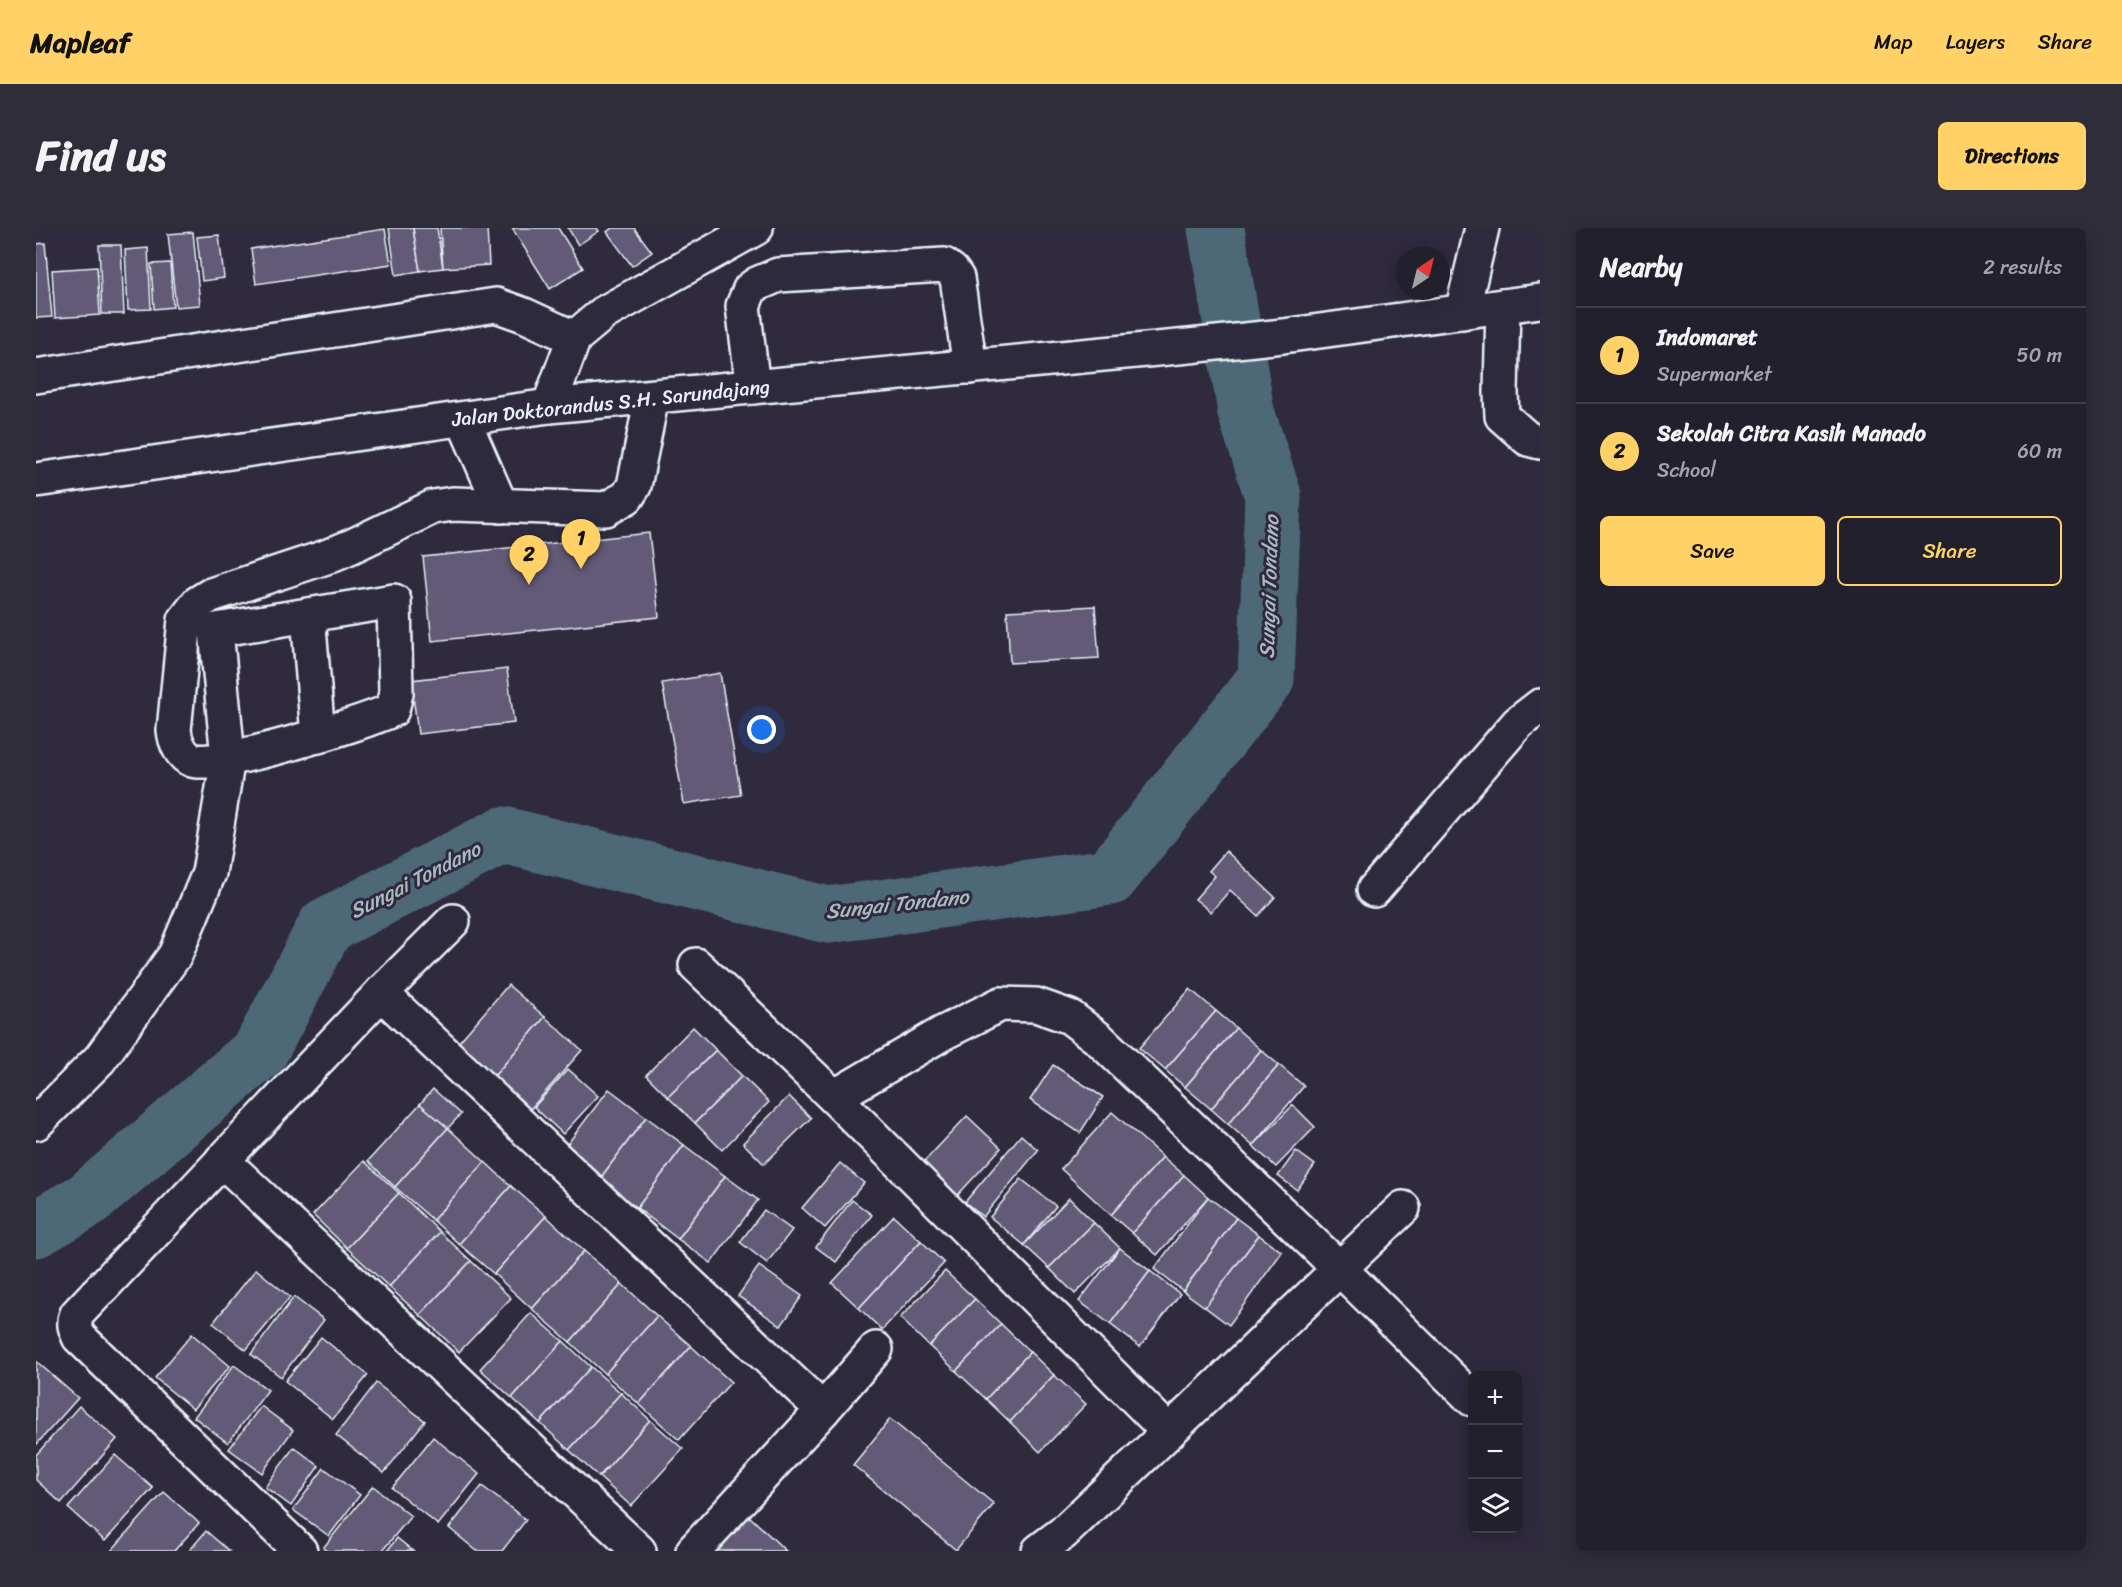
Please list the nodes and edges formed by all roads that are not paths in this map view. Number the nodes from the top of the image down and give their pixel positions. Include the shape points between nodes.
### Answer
1 (756, 228) edge
2 (1482, 228) edge
3 (1540, 302) edge
4 (1503, 306) junction
5 (1462, 312) junction
6 (574, 338) junction
7 (970, 367) junction
8 (36, 376) edge
9 (753, 387) junction
10 (652, 397) junction
11 (549, 406) junction
12 (463, 419) junction
13 (1540, 442) edge
14 (36, 480) edge
15 (501, 506) junction
16 (308, 615) junction
17 (1540, 706) edge
18 (318, 736) junction
19 (228, 758) junction
20 (1374, 890) dead end
21 (453, 921) dead end
22 (696, 964) dead end
23 (381, 993) junction
24 (834, 1097) junction
25 (36, 1123) edge
26 (222, 1160) junction
27 (1403, 1208) dead end
28 (1339, 1268) junction
29 (876, 1349) dead end
30 (1468, 1395) edge
31 (823, 1410) junction
32 (1169, 1432) junction
33 (1053, 1545) edge
34 (300, 1551) edge
35 (639, 1551) edge
36 (693, 1551) edge

1 - 6 main road via 604,313
2 - 5 main road
3 - 4 main road
4 - 5 main road
4 - 13 main road via 1502,416 1528,439
5 - 7 main road, Jalan Doktorandus S.H. Sarundajang via 1283,336
6 - 8 main road via 496,305
6 - 11 main road
7 - 9 main road, Jalan Doktorandus S.H. Sarundajang
7 - 9 main road via 957,278 944,265 778,275 750,289 743,306
9 - 10 main road, Jalan Doktorandus S.H. Sarundajang
10 - 11 main road, Jalan Doktorandus S.H. Sarundajang
10 - 15 main road via 634,486 627,497 606,509
11 - 12 main road, Jalan Doktorandus S.H. Sarundajang
12 - 14 main road, Jalan Doktorandus S.H. Sarundajang
12 - 15 main road
15 - 19 main road via 433,507 352,546 198,603 183,628 174,737 192,760
16 - 18 main road
16 - 18 main road via 394,601 396,693 392,710
16 - 19 main road via 216,630
17 - 20 main road via 1518,723
18 - 19 main road
19 - 25 main road via 209,873 175,955 100,1059
21 - 23 main road
22 - 24 main road
23 - 26 main road
23 - 31 main road
24 - 28 main road via 1001,1004 1036,1005 1070,1017 1099,1039
24 - 32 main road
26 - 34 main road via 76,1314 74,1324 79,1337
26 - 35 main road
27 - 28 main road
28 - 30 main road
28 - 32 main road
29 - 31 main road
31 - 36 main road
32 - 33 main road

